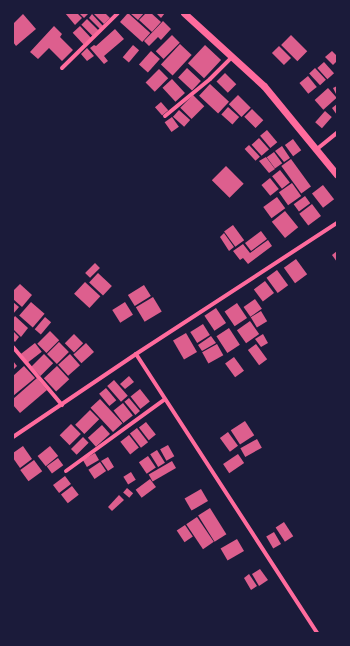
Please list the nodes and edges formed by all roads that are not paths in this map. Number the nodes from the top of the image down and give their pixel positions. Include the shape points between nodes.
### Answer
1 (118, 13) edge
2 (184, 13) edge
3 (233, 56) junction
4 (62, 68) dead end
5 (165, 116) dead end
6 (337, 133) edge
7 (317, 149) junction
8 (337, 175) edge
9 (337, 223) edge
10 (13, 347) edge
11 (136, 354) junction
12 (165, 399) junction
13 (62, 405) junction
14 (13, 437) edge
15 (66, 471) dead end
16 (317, 633) edge

1 - 4 street
2 - 3 main road
3 - 5 street via 210,79
3 - 7 main road via 264,86
6 - 7 street
7 - 8 main road
9 - 11 street
10 - 13 street
11 - 12 street
11 - 13 street
12 - 15 street
12 - 16 street
13 - 14 street

